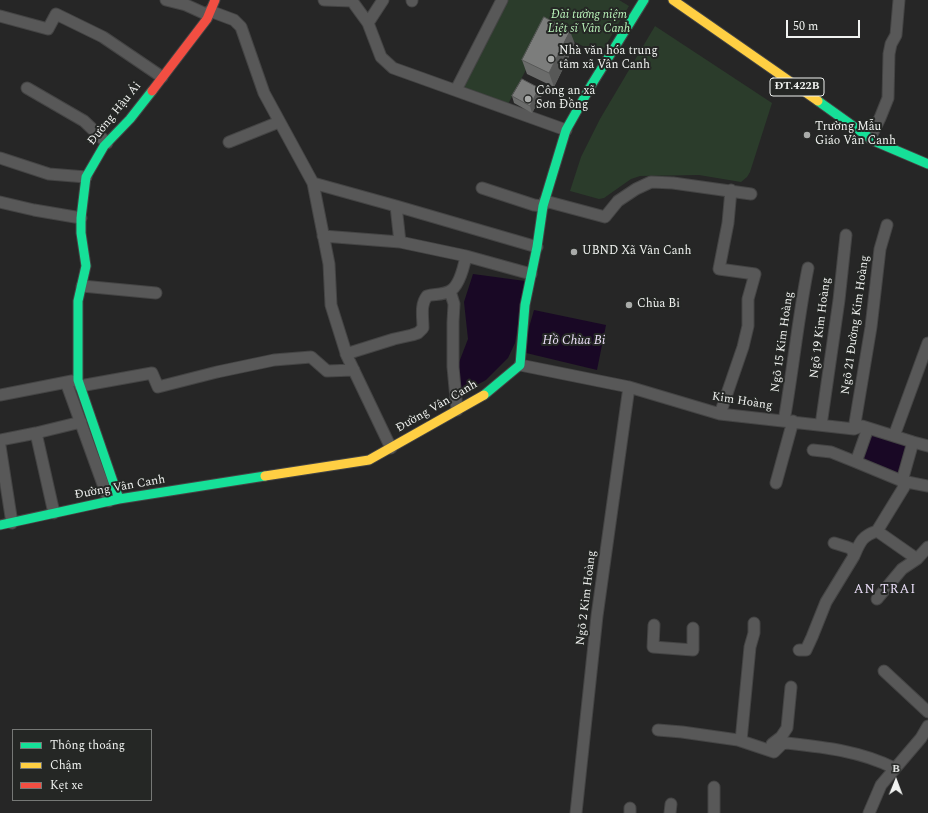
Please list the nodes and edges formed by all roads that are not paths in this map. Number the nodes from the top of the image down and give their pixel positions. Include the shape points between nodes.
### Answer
1 (166, 0) edge
2 (215, 0) edge
3 (324, 0) edge
4 (352, 0) edge
5 (383, 0) edge
6 (502, 0) edge
7 (644, 0) edge
8 (673, 0) edge
9 (899, 0) edge
10 (209, 13) junction
11 (0, 16) edge
12 (368, 23) junction
13 (162, 77) junction
14 (27, 88) dead end
15 (456, 90) junction
16 (279, 122) junction
17 (566, 130) junction
18 (870, 138) junction
19 (229, 142) dead end
20 (107, 143) junction
21 (0, 158) edge
22 (928, 164) edge
23 (86, 177) junction
24 (313, 184) junction
25 (482, 188) dead end
26 (731, 190) junction
27 (751, 194) dead end
28 (0, 202) edge
29 (544, 204) junction
30 (396, 206) junction
31 (81, 218) junction
32 (887, 225) dead end
33 (846, 235) dead end
34 (323, 236) junction
35 (400, 242) junction
36 (537, 247) junction
37 (466, 256) junction
38 (808, 268) dead end
39 (531, 274) junction
40 (82, 286) junction
41 (450, 291) junction
42 (156, 293) dead end
43 (928, 343) edge
44 (346, 354) junction
45 (520, 365) junction
46 (354, 370) junction
47 (66, 382) junction
48 (79, 383) junction
49 (629, 387) junction
50 (0, 395) edge
51 (457, 410) junction
52 (720, 414) junction
53 (788, 421) junction
54 (81, 422) junction
55 (821, 424) junction
56 (868, 428) junction
57 (854, 429) junction
58 (36, 433) junction
59 (894, 436) junction
60 (0, 440) edge
61 (913, 442) junction
62 (928, 444) edge
63 (0, 446) edge
64 (391, 448) junction
65 (813, 450) dead end
66 (856, 462) junction
67 (902, 481) junction
68 (776, 483) dead end
69 (928, 486) edge
70 (114, 500) junction
71 (54, 513) junction
72 (12, 522) junction
73 (0, 525) edge
74 (877, 531) junction
75 (834, 543) dead end
76 (928, 547) edge
77 (854, 556) junction
78 (917, 559) junction
79 (877, 599) dead end
80 (754, 623) dead end
81 (654, 625) dead end
82 (693, 628) dead end
83 (799, 650) dead end
84 (884, 672) dead end
85 (791, 687) dead end
86 (928, 712) edge
87 (928, 726) edge
88 (658, 730) dead end
89 (741, 741) junction
90 (772, 751) junction
91 (894, 768) junction
92 (714, 787) dead end
93 (576, 813) edge
94 (714, 813) edge
95 (869, 813) edge

1 - 10 street
2 - 10 street, Đường Hậu Ái
3 - 4 street
4 - 12 street
5 - 12 street
6 - 15 street
7 - 17 street
8 - 18 street, ĐT.422B
9 - 18 street via 896,35 889,54 888,98
10 - 13 street, Đường Hậu Ái
10 - 16 street via 234,20 241,28 264,93
11 - 13 street via 48,29 56,14 103,37
12 - 15 street via 381,57 393,68
13 - 20 street, Đường Hậu Ái via 130,119
14 - 20 street via 84,121
15 - 17 street
16 - 19 street
16 - 24 street
17 - 29 street
18 - 22 street, ĐT.422B
20 - 23 street, Đường Hậu Ái
21 - 23 street via 50,174
23 - 31 street, Đường Hậu Ái
24 - 30 street
24 - 34 street
25 - 29 street via 534,205
26 - 27 street
26 - 29 street via 673,182 651,182 618,201 605,217
26 - 52 street via 719,269 755,274 748,299 748,326 743,346
28 - 31 street
29 - 36 street
30 - 35 street
30 - 36 street
31 - 40 street, Đường Hậu Ái via 86,266
32 - 57 street, Ngõ 21 Đường Kim Hoàng via 880,249 872,327
33 - 55 street, Ngõ 19 Kim Hoàng
34 - 35 street
34 - 44 street via 329,264 331,305
35 - 37 street
36 - 39 street
37 - 39 street
37 - 41 street via 461,274
38 - 53 street, Ngõ 15 Kim Hoàng via 800,305
39 - 45 street via 525,305
40 - 42 street
40 - 48 street, Đường Hậu Ái via 78,301
41 - 44 street via 425,298 422,308 423,328 418,332
41 - 51 street via 454,304 453,367
43 - 59 street
44 - 46 street
45 - 49 street, Kim Hoàng
45 - 51 street, Đường Vân Canh via 480,397
46 - 48 street via 327,371 311,357 274,360 158,387 152,373
46 - 64 street
47 - 48 street
47 - 50 street
47 - 54 street
48 - 70 street, Đường Hậu Ái
49 - 52 street, Kim Hoàng
49 - 93 street, Ngõ 2 Kim Hoàng via 598,616
51 - 64 street, Đường Vân Canh
52 - 53 street, Kim Hoàng
53 - 55 street, Kim Hoàng
53 - 68 street, Ngõ 15 Kim Hoàng
54 - 58 street
54 - 70 street
55 - 57 street, Kim Hoàng
56 - 57 street, Kim Hoàng via 862,426
56 - 59 street, Kim Hoàng
56 - 66 street
58 - 60 street
58 - 71 street
59 - 61 street, Kim Hoàng
61 - 62 street, Kim Hoàng
61 - 67 street
63 - 72 street
64 - 70 street, Đường Vân Canh via 369,460
65 - 66 street via 831,452
66 - 67 street
67 - 69 street
67 - 74 street via 904,487
70 - 71 street, Đường Vân Canh
71 - 72 street, Đường Vân Canh
72 - 73 street, Đường Vân Canh
74 - 77 street via 864,536
74 - 78 street
75 - 77 street via 852,550
76 - 78 street
77 - 83 street via 826,602 806,650
78 - 79 street via 902,569
80 - 89 street
81 - 82 street via 652,647 693,650
84 - 86 street
85 - 90 street via 787,728 772,744
87 - 91 street via 921,738
88 - 89 street
89 - 90 street
90 - 91 street via 787,743 844,750
91 - 95 street via 881,785
92 - 94 street

